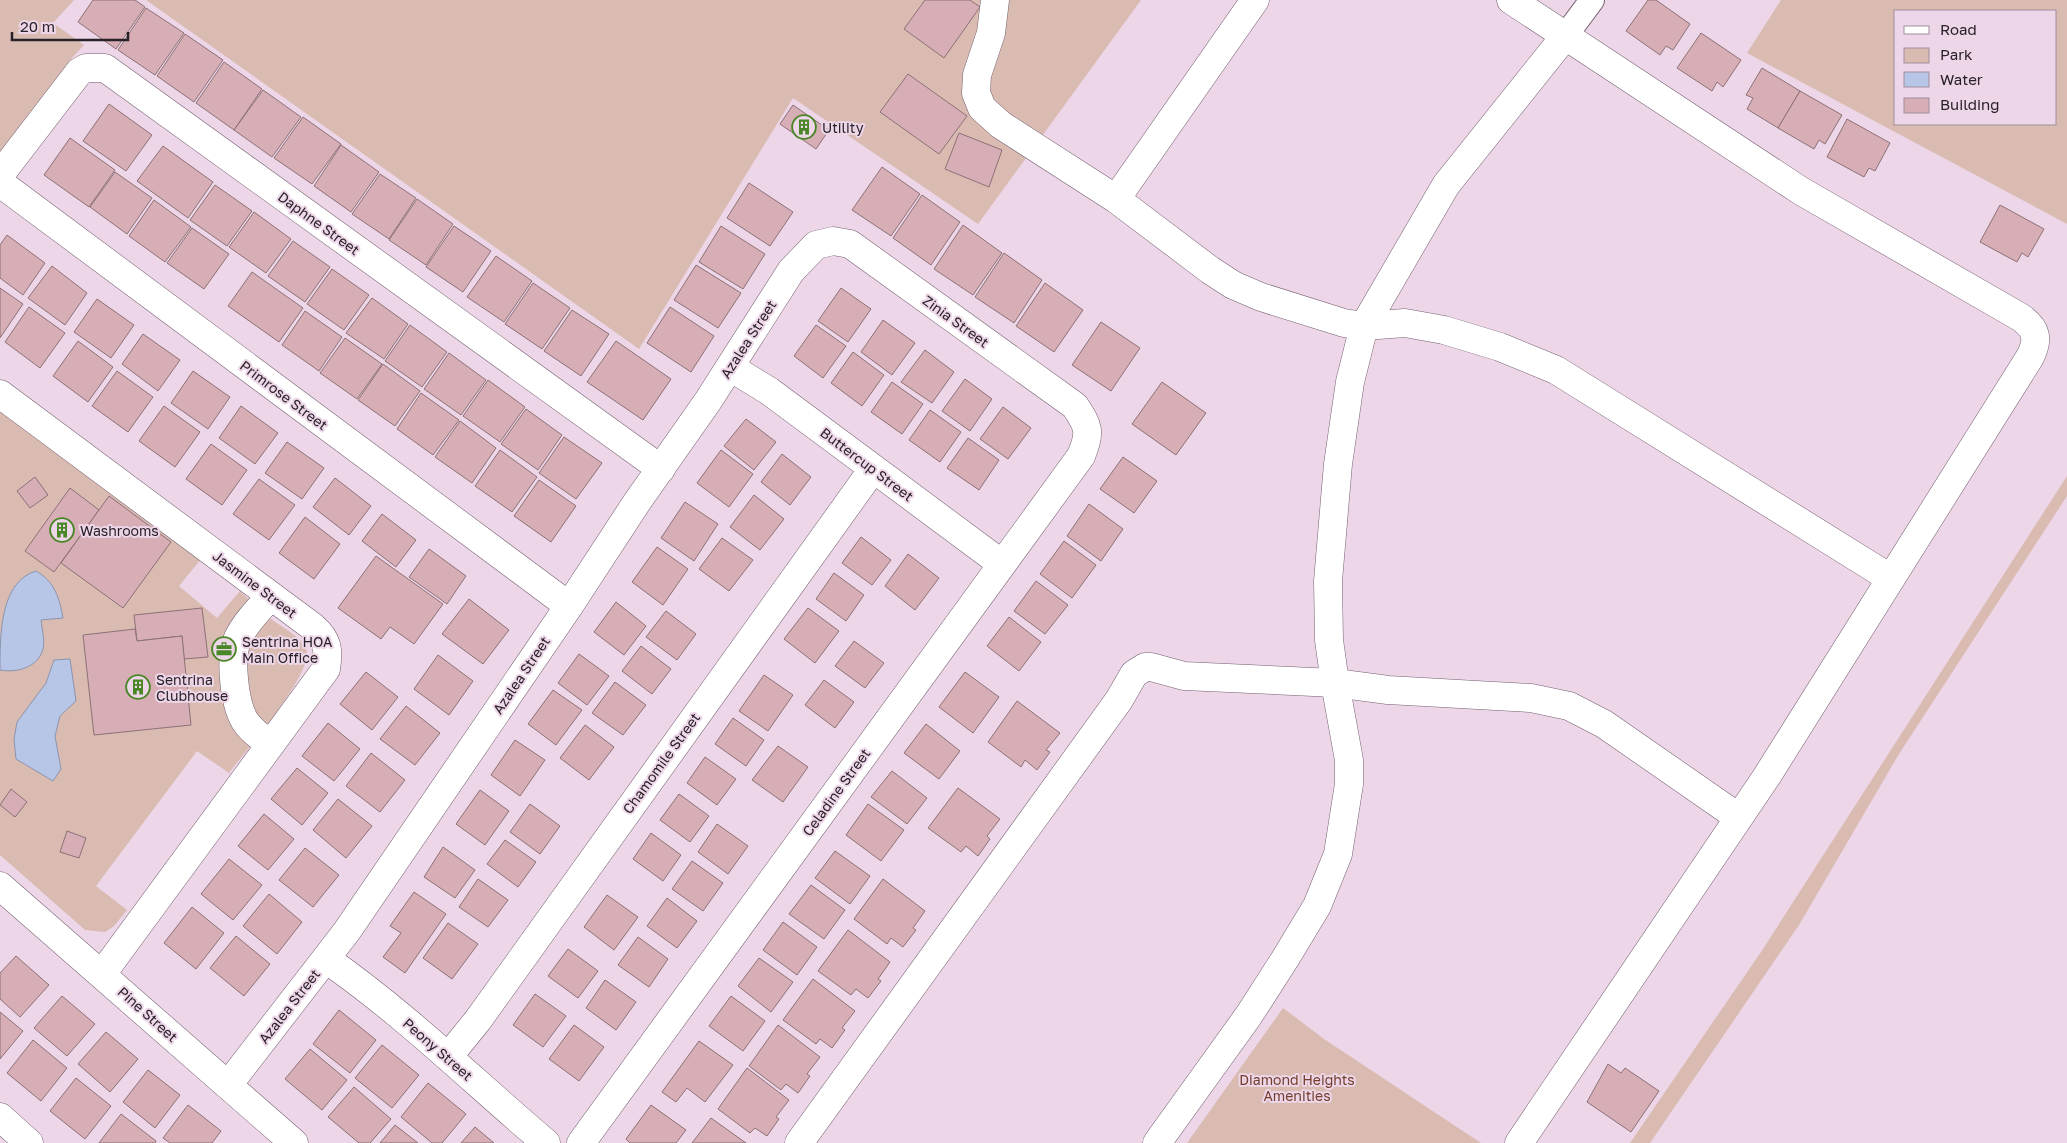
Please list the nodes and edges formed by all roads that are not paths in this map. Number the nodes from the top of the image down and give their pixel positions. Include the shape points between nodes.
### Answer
1 (995, 0) edge
2 (1255, 0) edge
3 (1511, 0) edge
4 (1592, 0) edge
5 (1566, 35) junction
6 (0, 175) edge
7 (0, 183) edge
8 (1116, 199) junction
9 (803, 257) joint
10 (1364, 326) junction
11 (730, 367) junction
12 (0, 394) edge
13 (1088, 439) joint
14 (661, 469) junction
15 (873, 469) junction
16 (1002, 564) junction
17 (1890, 578) junction
18 (271, 596) junction
19 (569, 606) junction
20 (1334, 683) junction
21 (270, 744) junction
22 (1738, 817) junction
23 (0, 886) edge
24 (326, 959) junction
25 (102, 974) junction
26 (448, 1057) junction
27 (228, 1085) junction
28 (0, 1117) edge
29 (29, 1143) edge
30 (294, 1143) edge
31 (546, 1143) edge
32 (581, 1143) edge
33 (799, 1143) edge
34 (1158, 1143) edge
35 (1519, 1143) edge

1 - 8 street via 991,33 977,75 976,93 982,108 1001,126
2 - 8 street
3 - 5 street
4 - 5 lane
5 - 10 street via 1446,186
5 - 17 street via 1801,191 2031,325 2036,337 2030,357 1916,542
6 - 14 street, Daphne Street via 79,72 86,68 104,68
7 - 19 street, Primrose Street
8 - 10 street via 1233,284 1261,297
9 - 11 street, Azalea Street
9 - 13 street, Zinia Street via 816,245 833,240 850,244 1074,406 1087,424
10 - 17 street via 1405,323 1444,330 1500,347 1556,370
10 - 20 street via 1350,382 1338,464 1328,581
11 - 14 street, Azalea Street
11 - 15 street, Buttercup Street via 769,391
12 - 18 street, Jasmine Street
13 - 16 street, Celadine Street via 1081,456
14 - 19 street, Azalea Street
15 - 16 street, Buttercup Street
15 - 26 street, Chamomile Street via 478,1020
16 - 32 street, Celadine Street
17 - 22 street
18 - 21 street via 246,625 237,640 233,658 241,714 246,723
18 - 21 street, Jasmine Street via 323,636 328,650 326,669
19 - 24 street, Azalea Street
20 - 22 street via 1388,690 1531,698 1569,706 1604,724
20 - 33 street via 1184,676 1151,666 1134,674 1108,716
20 - 34 street via 1349,760 1349,784 1338,854 1317,906 1285,959
21 - 25 street, Jasmine Street
22 - 35 street
23 - 25 street, Pine Street
24 - 26 street, Peony Street via 362,984
24 - 27 street, Azalea Street
25 - 27 street, Pine Street
26 - 31 street, Peony Street
27 - 30 street, Pine Street
28 - 29 street

